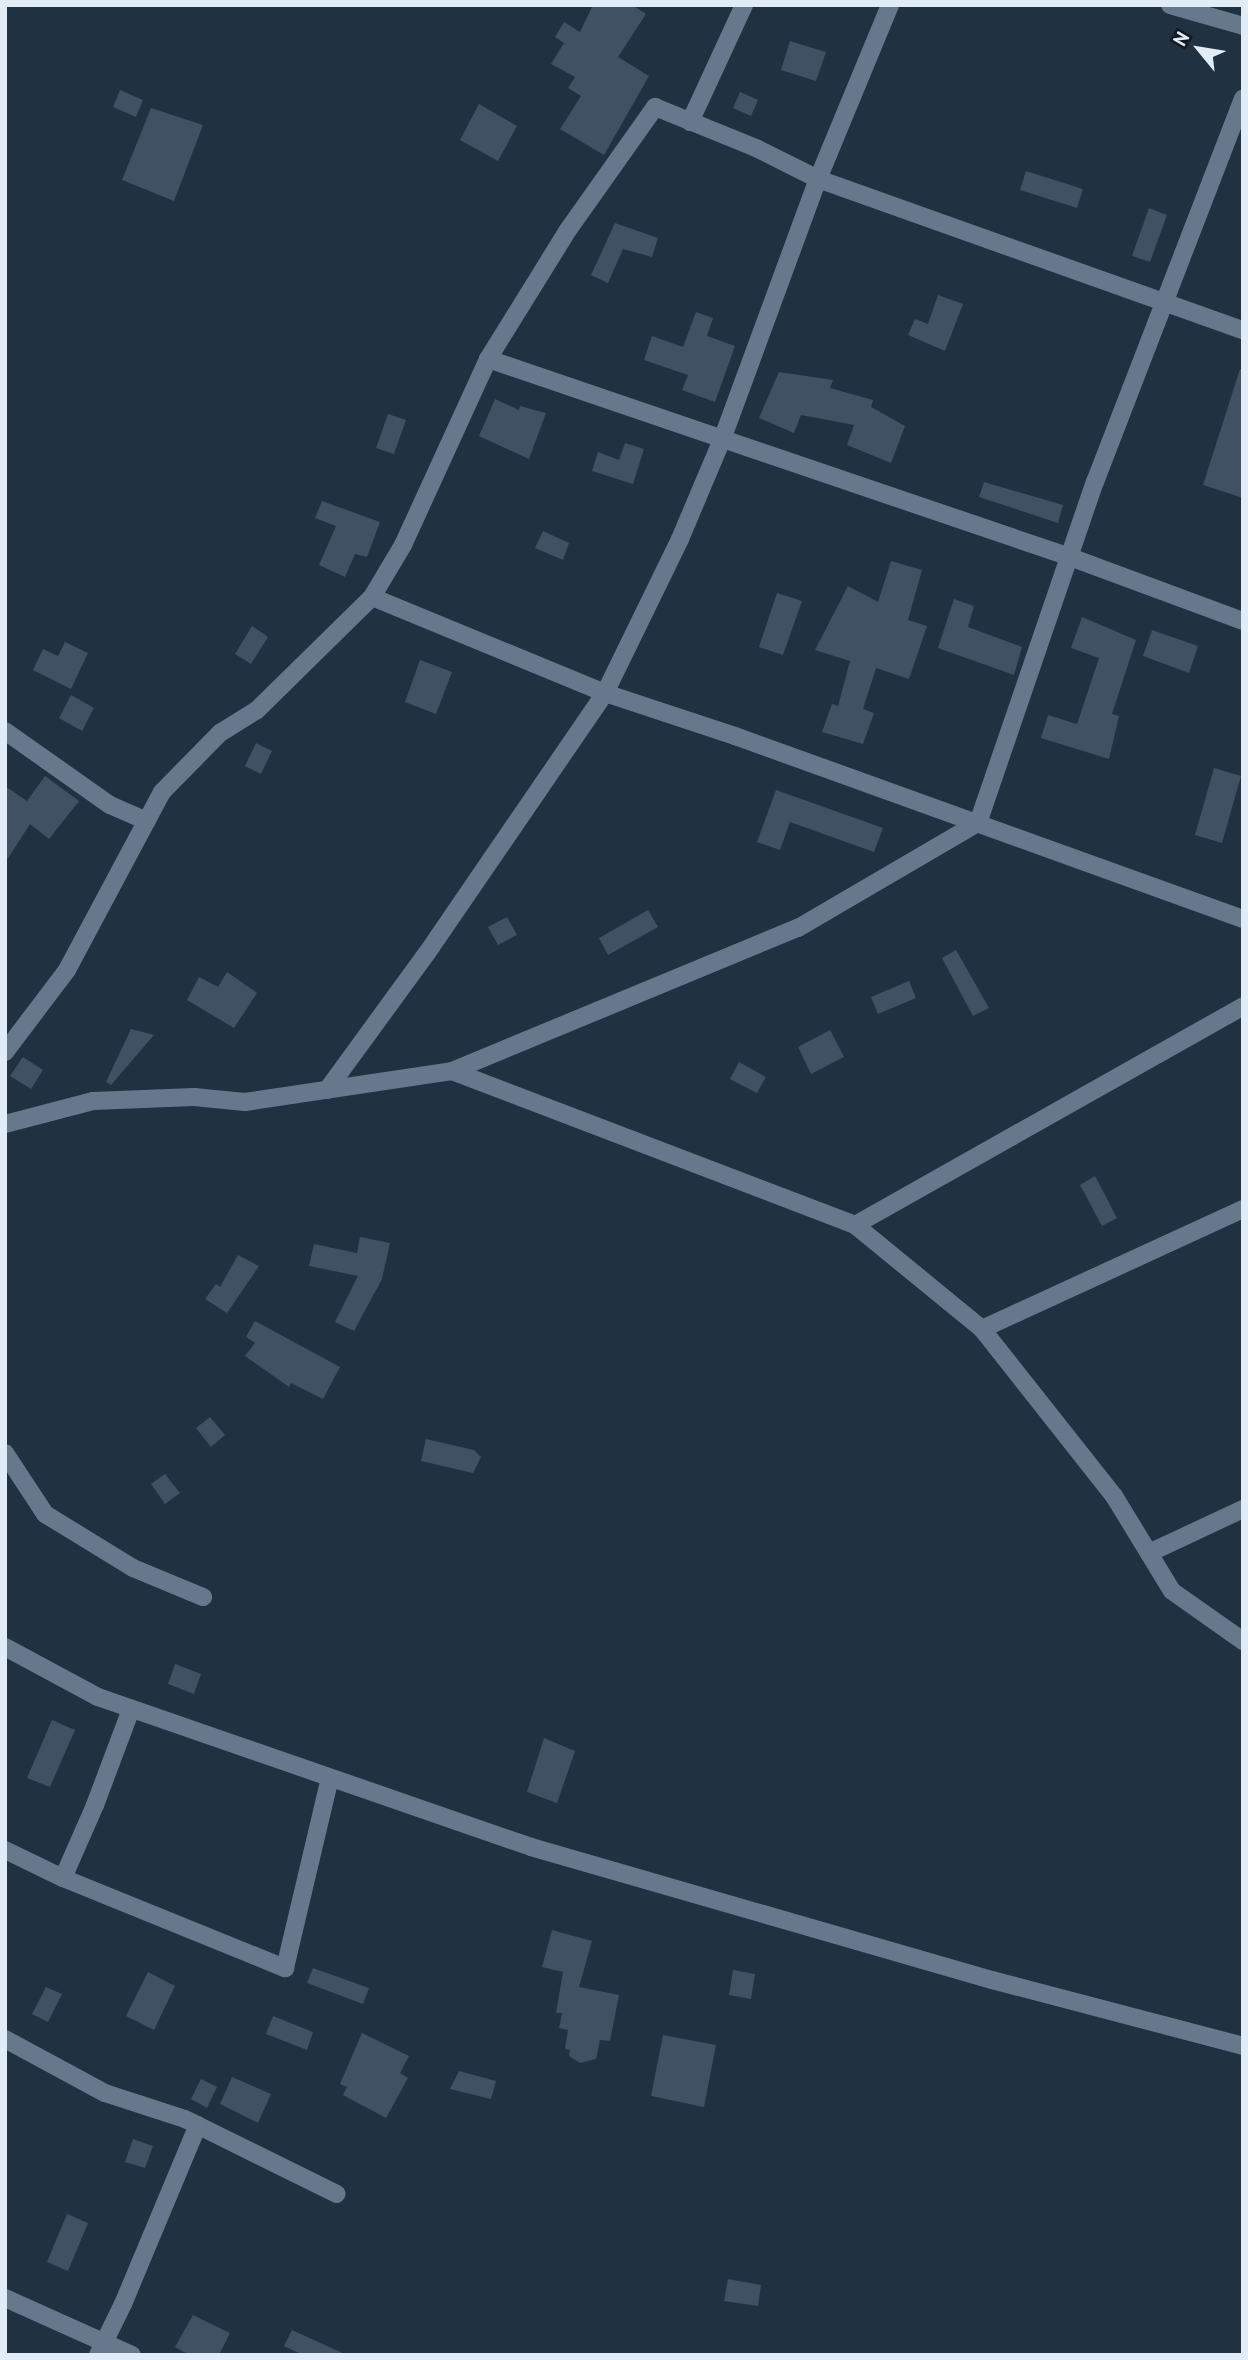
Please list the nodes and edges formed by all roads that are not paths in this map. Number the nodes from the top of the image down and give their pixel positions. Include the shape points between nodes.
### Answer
1 (744, 5) edge
2 (890, 5) edge
3 (1170, 5) edge
4 (1243, 26) edge
5 (1243, 99) edge
6 (690, 122) junction
7 (818, 179) junction
8 (1163, 302) junction
9 (1243, 330) edge
10 (488, 359) junction
11 (723, 437) junction
12 (1070, 557) junction
13 (372, 597) junction
14 (1243, 621) edge
15 (605, 693) junction
16 (5, 731) edge
17 (147, 821) junction
18 (978, 822) junction
19 (1243, 919) edge
20 (1243, 1006) edge
21 (5, 1052) edge
22 (452, 1071) junction
23 (327, 1090) junction
24 (5, 1124) edge
25 (1243, 1209) edge
26 (855, 1225) junction
27 (982, 1329) junction
28 (5, 1453) edge
29 (1243, 1509) edge
30 (1149, 1553) junction
31 (203, 1597) dead end
32 (1243, 1641) edge
33 (5, 1647) edge
34 (131, 1709) junction
35 (330, 1777) junction
36 (5, 1850) edge
37 (63, 1878) junction
38 (5, 2039) edge
39 (1243, 2046) edge
40 (198, 2125) junction
41 (337, 2194) dead end
42 (5, 2298) edge
43 (101, 2348) edge
44 (132, 2355) edge

1 - 6 street
2 - 7 street
3 - 4 street
5 - 8 street
6 - 7 street
6 - 10 street via 655,107 568,230
7 - 8 street
7 - 11 street
8 - 9 street
8 - 12 street
10 - 11 street
10 - 13 street via 403,545
11 - 12 street
11 - 15 street via 680,539
12 - 14 street
12 - 18 street
13 - 15 street
13 - 17 street via 257,710 220,733 162,792
15 - 18 street
15 - 23 street
16 - 17 street via 110,804
17 - 21 street via 67,970
18 - 19 street
18 - 22 street via 798,928
20 - 26 street
22 - 23 street
22 - 26 street
23 - 24 street via 245,1102 194,1097 93,1101
25 - 27 street
26 - 27 street
27 - 30 street via 1114,1496
28 - 31 street via 45,1514 133,1568
29 - 30 street
30 - 32 street via 1172,1591
33 - 34 street via 98,1697
34 - 35 street
34 - 37 street
35 - 37 street via 285,1968
35 - 39 street via 531,1847 992,1980
36 - 37 street
38 - 40 street via 105,2093
40 - 41 street
40 - 43 street
42 - 43 street
43 - 44 street

